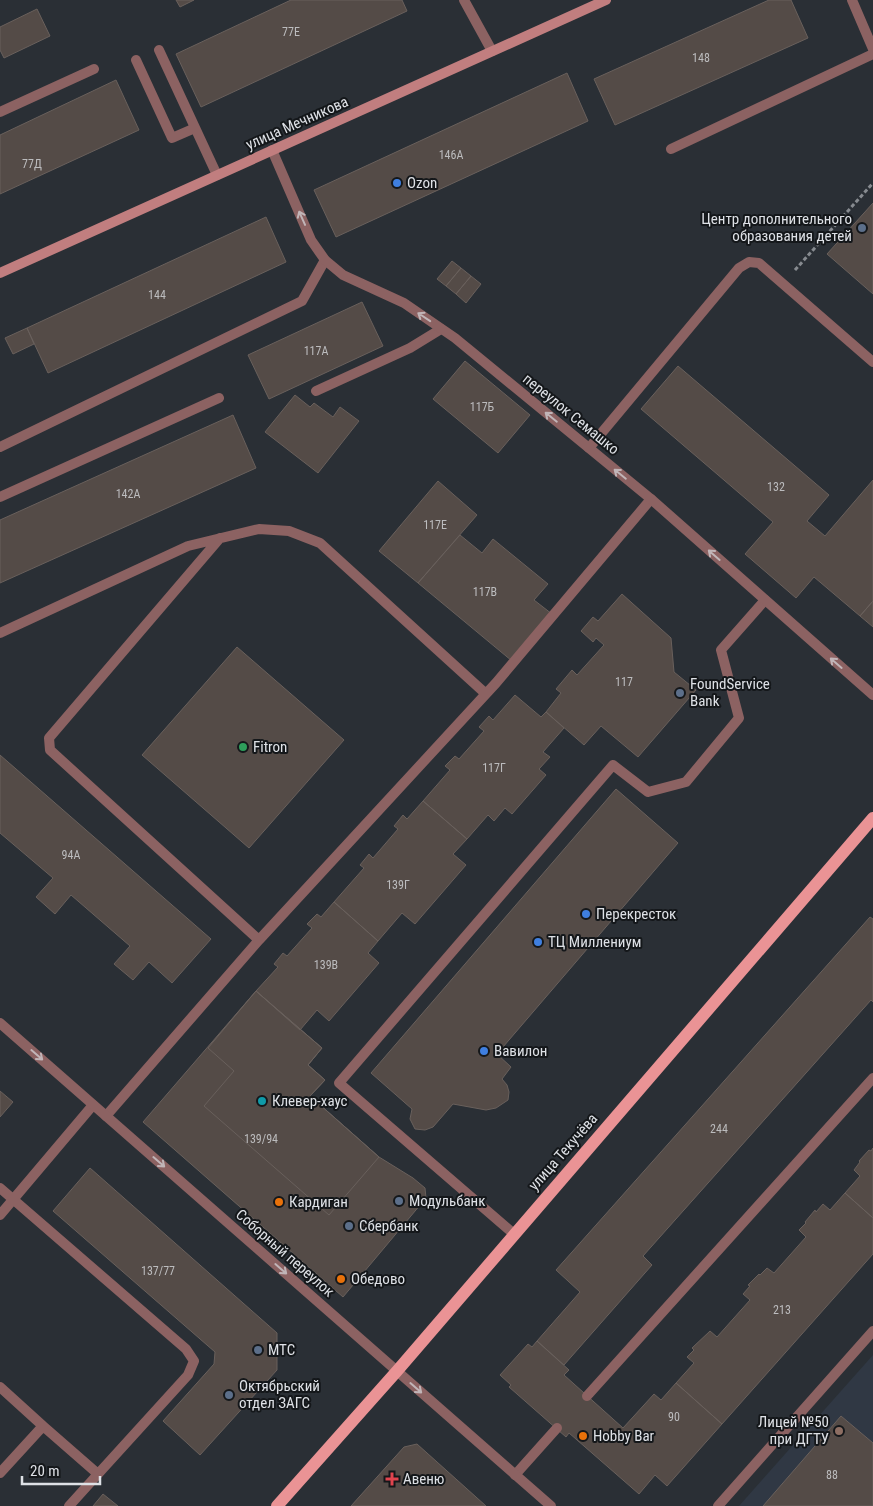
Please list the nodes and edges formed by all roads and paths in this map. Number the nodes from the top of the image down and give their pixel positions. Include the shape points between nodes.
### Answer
1 (464, 0) edge
2 (606, 0) edge
3 (852, 0) edge
4 (873, 49) edge
5 (159, 50) dead end
6 (492, 51) junction
7 (873, 54) edge
8 (136, 60) dead end
9 (94, 70) dead end
10 (0, 112) edge
11 (195, 128) junction
12 (671, 149) dead end
13 (272, 150) junction
14 (217, 175) junction
15 (873, 183) edge
16 (326, 260) junction
17 (0, 273) edge
18 (783, 284) junction
19 (441, 328) junction
20 (873, 362) edge
21 (316, 391) dead end
22 (220, 398) dead end
23 (0, 447) edge
24 (589, 448) junction
25 (0, 497) edge
26 (651, 499) junction
27 (220, 538) junction
28 (765, 600) junction
29 (0, 633) edge
30 (486, 694) junction
31 (873, 695) edge
32 (873, 818) edge
33 (259, 940) junction
34 (0, 1023) edge
35 (873, 1078) edge
36 (93, 1104) junction
37 (106, 1116) junction
38 (0, 1188) edge
39 (13, 1200) junction
40 (0, 1215) edge
41 (514, 1234) junction
42 (873, 1331) edge
43 (397, 1371) junction
44 (0, 1388) edge
45 (587, 1396) dead end
46 (43, 1426) junction
47 (557, 1428) dead end
48 (0, 1473) edge
49 (98, 1474) junction
50 (515, 1475) junction
51 (69, 1506) edge
52 (277, 1506) edge
53 (551, 1506) edge
54 (718, 1506) edge

1 - 6 street
2 - 6 main road, улица Мечникова
3 - 4 street
5 - 11 street
6 - 13 main road, улица Мечникова
7 - 12 street
8 - 11 street via 172,138
9 - 10 street
11 - 14 street
13 - 14 main road, улица Мечникова
16 -> 13 street, переулок Семашко via 311,240
14 - 17 main road, улица Мечникова
15 - 18 path
19 -> 16 street, переулок Семашко via 404,303 343,275
16 - 23 street via 302,301
18 - 20 street
18 - 24 street via 759,263 749,262 739,268
19 - 21 street via 410,348
24 -> 19 street, переулок Семашко
22 - 25 street
26 -> 24 street, переулок Семашко
28 -> 26 street, переулок Семашко
26 - 30 street
27 - 29 street via 188,546
27 - 30 street via 260,529 289,531 320,543
27 - 33 street via 49,738 50,750
31 -> 28 street, переулок Семашко
28 - 41 street via 721,650 739,718 686,782 648,792 613,765 339,1083
30 - 33 street
32 - 41 main road, улица Текучёва
33 - 37 street
34 -> 36 street, Соборный переулок
35 - 45 street
36 - 37 street, Соборный переулок
36 - 39 street
37 -> 43 street, Соборный переулок
38 - 39 street
39 - 40 street
39 - 49 street via 186,1350 194,1362 188,1375
41 - 43 main road, улица Текучёва
42 - 54 street
43 -> 50 street, Соборный переулок
43 - 52 main road, улица Текучёва
44 - 46 street
46 - 48 street
46 - 49 street
47 - 50 street
49 - 51 street
50 - 53 street, Соборный переулок

